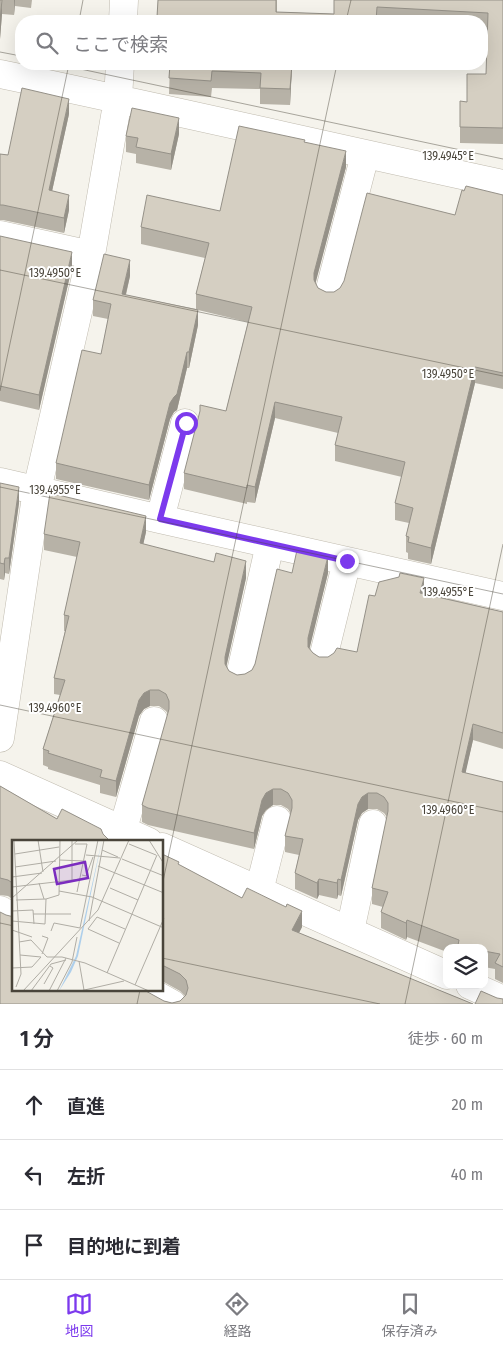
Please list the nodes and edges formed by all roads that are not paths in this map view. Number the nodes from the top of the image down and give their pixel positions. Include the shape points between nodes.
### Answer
1 (124, 0) edge
2 (123, 15) edge
3 (120, 70) edge
4 (0, 74) edge
5 (118, 99) junction
6 (365, 155) junction
7 (503, 184) edge
8 (0, 235) edge
9 (91, 255) junction
10 (329, 293) edge
11 (186, 423) dead end
12 (0, 482) edge
13 (37, 490) junction
14 (160, 519) junction
15 (270, 544) junction
16 (347, 561) junction
17 (503, 596) edge
18 (322, 658) edge
19 (240, 676) edge
20 (154, 721) dead end
21 (0, 738) edge
22 (0, 775) edge
23 (277, 820) dead end
24 (373, 824) dead end
25 (119, 836) edge
26 (139, 840) edge
27 (164, 848) edge
28 (259, 891) junction
29 (0, 910) edge
30 (12, 917) edge
31 (350, 931) junction
32 (443, 973) edge
33 (151, 992) edge
34 (172, 1004) edge

1 - 2 street
3 - 5 street
4 - 5 street
5 - 6 street
5 - 9 street
6 - 7 street
6 - 10 street
8 - 9 street
9 - 13 street
11 - 14 street
12 - 13 street
13 - 14 street
13 - 21 street
14 - 15 street
15 - 16 street
15 - 19 street
16 - 17 street
16 - 18 street
20 - 25 street
22 - 25 street
23 - 28 street
24 - 31 street
25 - 26 street
27 - 28 street
28 - 31 street
29 - 30 street
31 - 32 street
33 - 34 street

